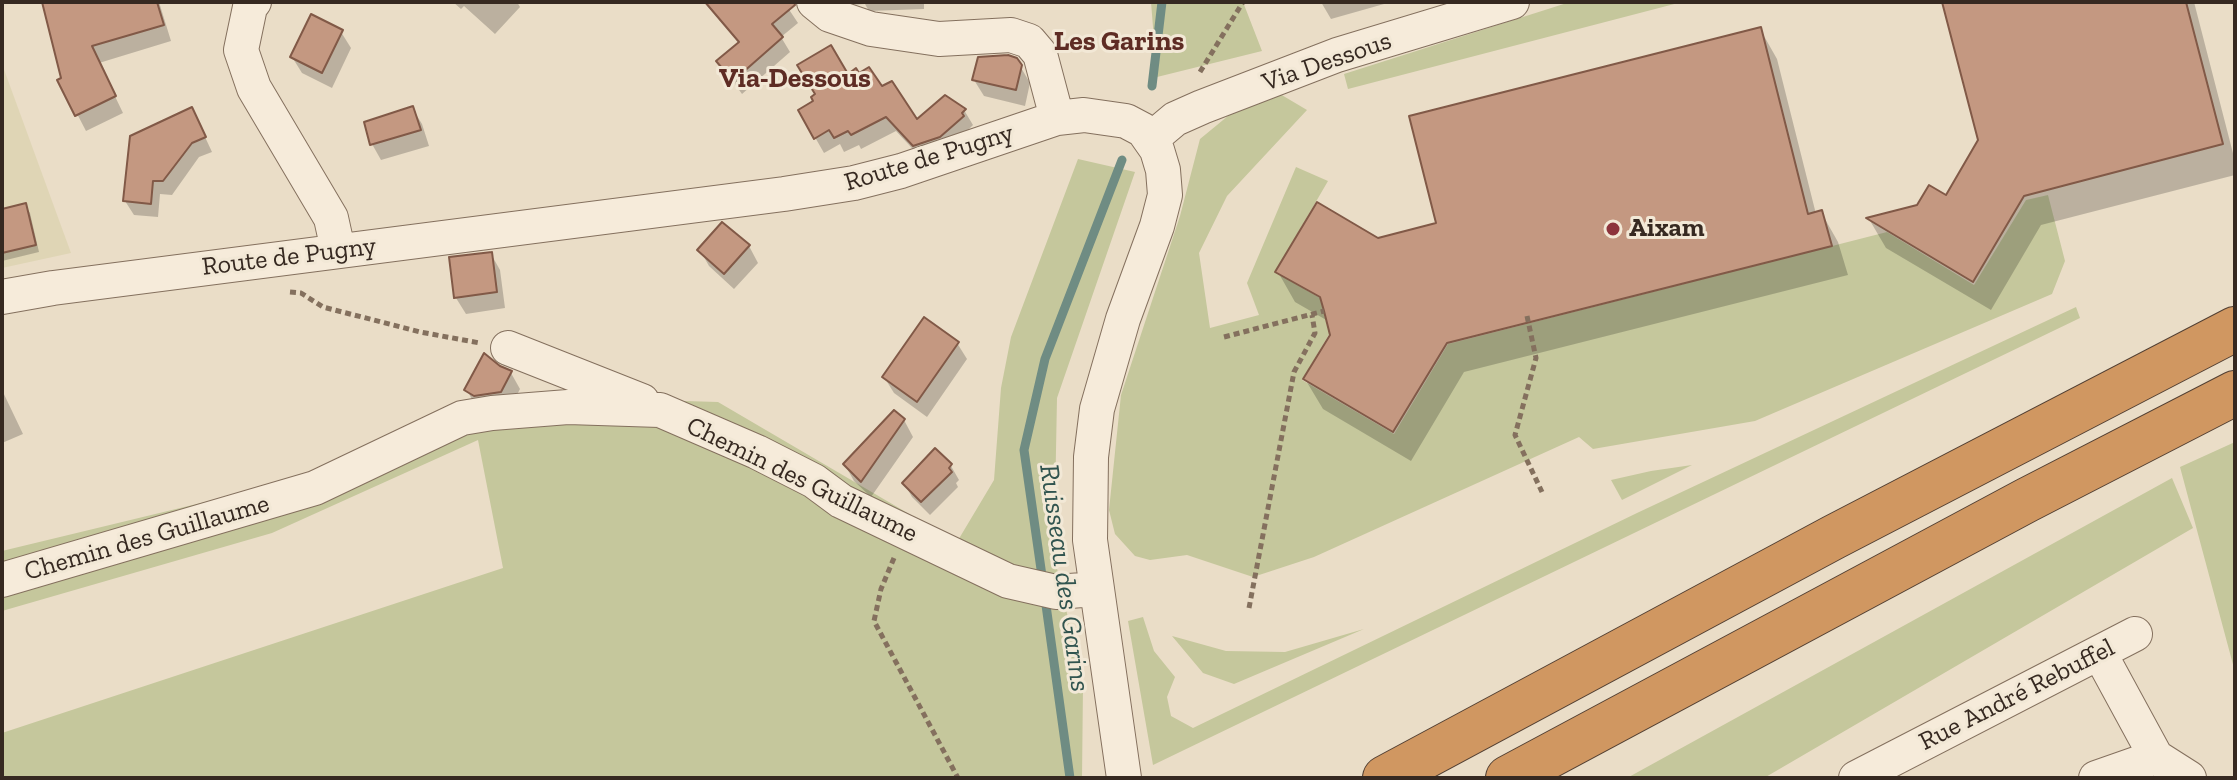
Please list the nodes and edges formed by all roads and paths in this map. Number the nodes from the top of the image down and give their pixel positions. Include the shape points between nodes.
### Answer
1 (254, 2) edge
2 (814, 2) edge
3 (1243, 2) edge
4 (1512, 2) edge
5 (1202, 107) junction
6 (1057, 118) junction
7 (1150, 140) junction
8 (338, 250) junction
9 (278, 290) dead end
10 (2, 297) edge
11 (1324, 311) dead end
12 (1312, 315) junction
13 (1527, 316) dead end
14 (2235, 329) edge
15 (1224, 337) dead end
16 (508, 348) joint
17 (2235, 393) edge
18 (660, 410) junction
19 (1542, 492) dead end
20 (905, 532) junction
21 (2, 580) edge
22 (1096, 589) junction
23 (1249, 608) dead end
24 (2135, 634) dead end
25 (2100, 654) junction
26 (2156, 757) junction
27 (958, 778) edge
28 (1124, 778) edge
29 (1385, 778) edge
30 (1508, 778) edge
31 (1856, 778) edge
32 (2096, 778) edge
33 (2189, 778) edge

1 - 8 street via 241,50 245,63 254,88 331,218
2 - 6 street via 830,15 871,29 939,39 1011,35 1029,41 1040,54
3 - 5 path via 1193,83
4 - 5 street, Via Dessous via 1337,55
5 - 7 street, Via Dessous via 1175,119
6 - 7 street, Route de Pugny via 1084,115 1126,121
6 - 8 street, Route de Pugny via 854,183
7 - 22 street via 1163,170 1165,195 1102,394 1091,457 1090,540
8 - 10 street, Route de Pugny
9 - 16 path via 420,332
11 - 12 path
12 - 15 path
12 - 23 path via 1315,333 1294,372
13 - 19 path via 1536,358 1515,435
14 - 29 highway via 1861,522
16 - 18 street
17 - 30 highway
18 - 20 street, Chemin des Guillaume via 757,452
18 - 21 street, Chemin des Guillaume via 568,407 462,418 315,488
20 - 22 street, Chemin des Guillaume via 1008,581
20 - 27 path via 874,621
22 - 28 street
24 - 25 street, Rue André Rebuffel
25 - 26 street
25 - 31 street, Rue André Rebuffel
26 - 32 street
26 - 33 street

